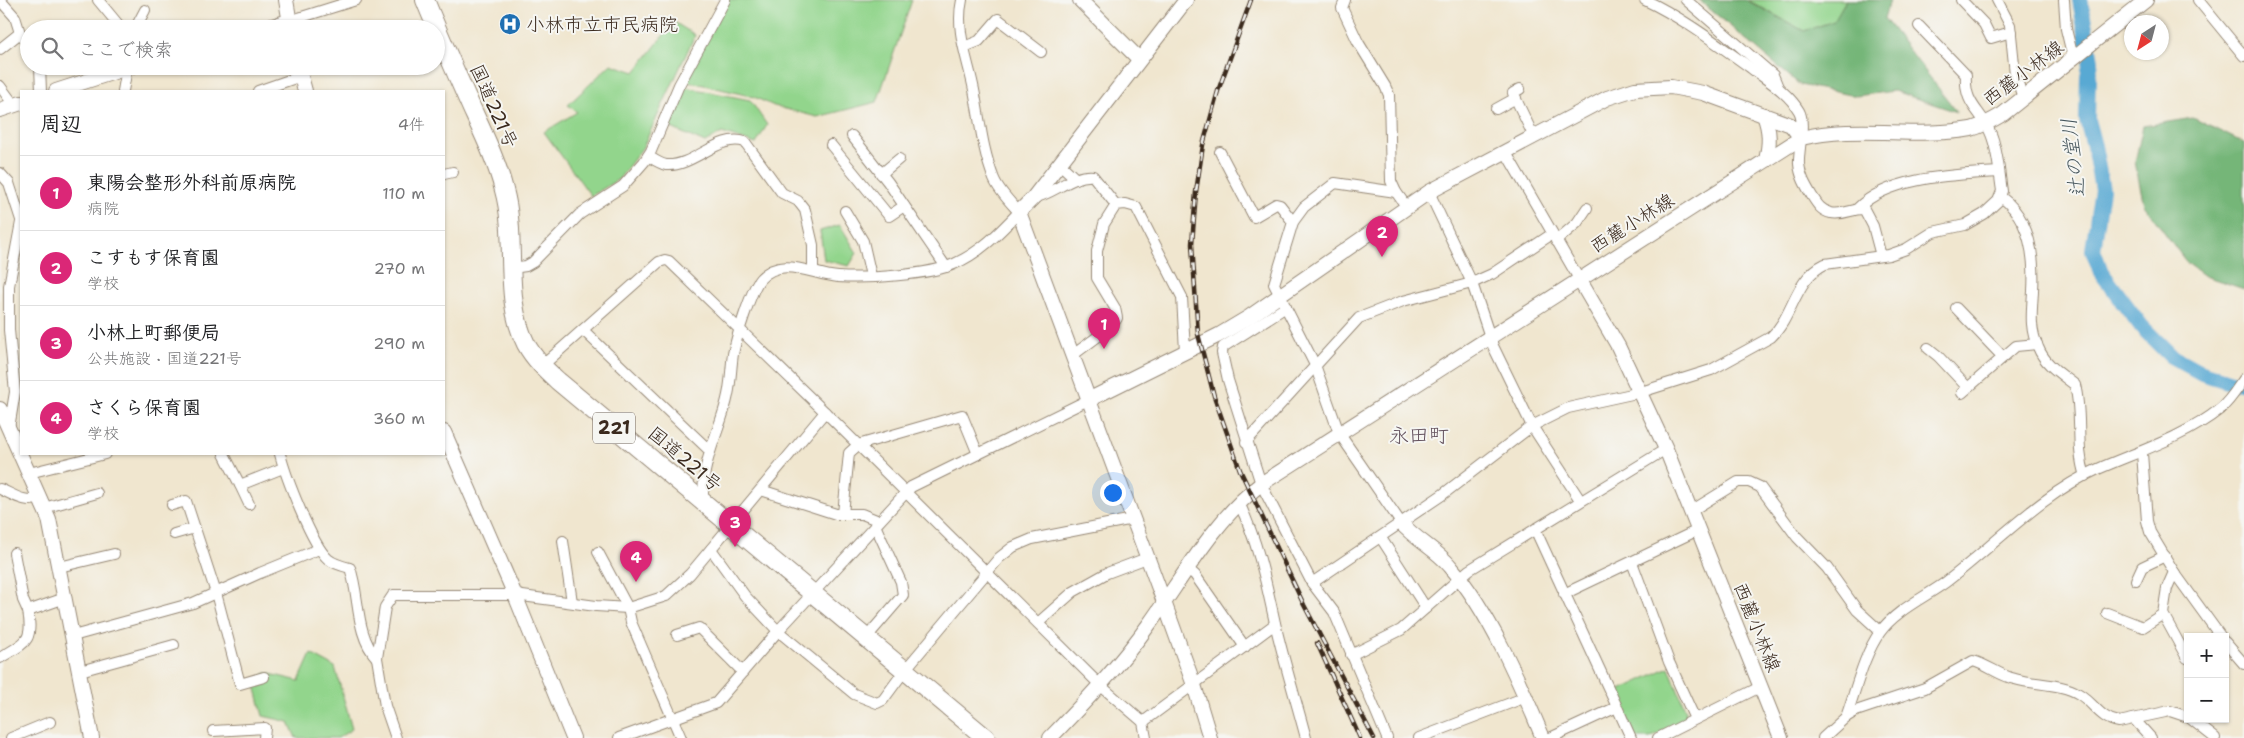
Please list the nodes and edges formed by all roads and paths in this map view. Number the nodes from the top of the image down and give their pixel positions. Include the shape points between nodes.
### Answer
1 (0, 0) edge
2 (98, 0) edge
3 (286, 0) edge
4 (356, 0) edge
5 (425, 0) edge
6 (725, 0) edge
7 (962, 0) edge
8 (1080, 0) edge
9 (1186, 0) edge
10 (1345, 0) edge
11 (1645, 0) edge
12 (1686, 0) edge
13 (1961, 0) edge
14 (1997, 0) edge
15 (2064, 0) edge
16 (2146, 0) edge
17 (2198, 0) edge
18 (145, 10) dead end
19 (115, 20) edge
20 (140, 20) edge
21 (289, 20) edge
22 (303, 20) edge
23 (434, 20) edge
24 (1919, 26) dead end
25 (2011, 32) junction
26 (20, 33) joint
27 (445, 46) edge
28 (964, 47) junction
29 (0, 49) edge
30 (1041, 52) dead end
31 (2244, 56) edge
32 (2073, 58) junction
33 (1139, 59) junction
34 (40, 75) edge
35 (103, 75) edge
36 (124, 75) edge
37 (291, 75) edge
38 (300, 75) edge
39 (0, 86) edge
40 (1778, 88) junction
41 (41, 90) edge
42 (59, 90) edge
43 (123, 90) edge
44 (260, 90) edge
45 (305, 90) edge
46 (2023, 98) junction
47 (18, 104) edge
48 (1496, 109) dead end
49 (0, 110) edge
50 (1764, 114) junction
51 (1986, 124) junction
52 (852, 136) dead end
53 (1534, 137) junction
54 (1801, 138) junction
55 (831, 145) dead end
56 (1505, 151) junction
57 (1220, 152) dead end
58 (648, 156) junction
59 (899, 159) dead end
60 (1766, 160) junction
61 (1060, 164) junction
62 (1999, 172) junction
63 (0, 173) edge
64 (881, 174) junction
65 (1076, 179) junction
66 (1396, 192) junction
67 (1430, 192) junction
68 (2001, 196) junction
69 (1033, 198) junction
70 (904, 206) junction
71 (1116, 206) junction
72 (1406, 206) junction
73 (1587, 208) dead end
74 (1858, 208) junction
75 (845, 211) dead end
76 (1019, 212) junction
77 (20, 218) edge
78 (1293, 222) junction
79 (19, 235) edge
80 (1554, 238) junction
81 (1881, 256) junction
82 (946, 266) junction
83 (512, 268) junction
84 (813, 271) junction
85 (871, 276) junction
86 (1579, 279) junction
87 (1472, 283) junction
88 (1283, 301) junction
89 (1956, 308) dead end
90 (20, 324) edge
91 (9, 326) junction
92 (583, 330) junction
93 (741, 330) junction
94 (1490, 337) junction
95 (2037, 344) junction
96 (1928, 348) dead end
97 (1185, 351) junction
98 (1073, 355) junction
99 (2003, 356) junction
100 (1315, 365) junction
101 (542, 366) junction
102 (2244, 379) edge
103 (1641, 392) junction
104 (1090, 399) junction
105 (0, 409) edge
106 (825, 412) junction
107 (1532, 426) junction
108 (9, 428) junction
109 (1339, 432) junction
110 (445, 434) edge
111 (1246, 442) junction
112 (858, 445) junction
113 (1666, 450) junction
114 (710, 451) junction
115 (20, 453) edge
116 (2142, 453) junction
117 (978, 454) junction
118 (21, 455) edge
119 (101, 455) edge
120 (225, 455) edge
121 (280, 455) edge
122 (283, 468) junction
123 (29, 473) junction
124 (2085, 476) junction
125 (1261, 484) junction
126 (240, 485) junction
127 (0, 489) edge
128 (761, 490) junction
129 (905, 492) junction
130 (97, 493) dead end
131 (1580, 500) junction
132 (702, 501) junction
133 (42, 503) junction
134 (1239, 503) junction
135 (172, 504) dead end
136 (248, 504) dead end
137 (1691, 511) junction
138 (844, 514) junction
139 (1133, 519) junction
140 (877, 523) junction
141 (1401, 523) junction
142 (731, 525) junction
143 (195, 528) junction
144 (1535, 529) junction
145 (1698, 530) junction
146 (174, 534) dead end
147 (1381, 538) junction
148 (563, 541) dead end
149 (320, 549) junction
150 (711, 549) junction
151 (598, 552) dead end
152 (14, 553) dead end
153 (114, 554) dead end
154 (2165, 556) junction
155 (1147, 558) junction
156 (1632, 562) junction
157 (59, 567) junction
158 (1188, 569) junction
159 (2174, 572) junction
160 (987, 573) junction
161 (1460, 578) junction
162 (2136, 580) dead end
163 (1312, 583) junction
164 (216, 593) junction
165 (1564, 594) junction
166 (515, 595) junction
167 (814, 595) junction
168 (65, 598) junction
169 (572, 602) junction
170 (1164, 602) junction
171 (628, 608) junction
172 (1426, 608) junction
173 (28, 611) junction
174 (2107, 613) dead end
175 (2162, 614) junction
176 (1038, 623) junction
177 (1275, 624) junction
178 (778, 631) junction
179 (1880, 631) junction
180 (2218, 633) edge
181 (73, 636) junction
182 (678, 636) dead end
183 (866, 638) junction
184 (174, 645) dead end
185 (1245, 647) junction
186 (2229, 647) edge
187 (2184, 653) edge
188 (1352, 655) junction
189 (0, 658) edge
190 (377, 658) junction
191 (2244, 664) edge
192 (905, 670) junction
193 (80, 671) junction
194 (743, 672) junction
195 (264, 677) dead end
196 (1194, 685) junction
197 (1101, 686) junction
198 (1760, 687) junction
199 (1526, 697) junction
200 (1617, 707) junction
201 (2184, 716) edge
202 (1846, 717) junction
203 (672, 718) junction
204 (2134, 719) junction
205 (1694, 720) junction
206 (50, 722) dead end
207 (1143, 722) junction
208 (2196, 723) edge
209 (212, 731) dead end
210 (89, 737) edge
211 (11, 738) edge
212 (264, 738) edge
213 (396, 738) edge
214 (573, 738) edge
215 (619, 738) edge
216 (681, 738) edge
217 (986, 738) edge
218 (1050, 738) edge
219 (1146, 738) edge
220 (1210, 738) edge
221 (1306, 738) edge
222 (1387, 738) edge
223 (1419, 738) edge
224 (1543, 738) edge
225 (1550, 738) edge
226 (1631, 738) edge
227 (1658, 738) edge
228 (1781, 738) edge
229 (1823, 738) edge
230 (2151, 738) edge
231 (2215, 738) edge

1 - 26 street via 15,17
2 - 19 street
3 - 21 street
4 - 22 street
5 - 23 highway, 国道221号 / 221
6 - 58 street via 679,85
7 - 28 street via 959,15
8 - 33 street
9 - 33 street
10 - 66 street via 1342,8 1350,26 1389,95 1391,181
11 - 40 street via 1720,46
12 - 40 street via 1773,75
13 - 25 street via 1984,24 1991,38
14 - 25 street
15 - 32 street
16 - 32 street, 西麓小林線
17 - 31 street
18 - 20 street
24 - 51 street via 1966,75 1965,90
25 - 46 street via 2014,74
26 - 29 street
27 - 83 highway, 国道221号 / 221 via 505,191
28 - 30 street via 979,40 998,19
28 - 76 street via 983,146 995,180
32 - 46 street, 西麓小林線
33 - 61 street
34 - 41 street
35 - 42 street
36 - 43 street
37 - 44 street
38 - 45 street
39 - 47 street
40 - 54 street via 1801,114
46 - 51 street, 西麓小林線
47 - 49 street
48 - 53 street via 1518,94
50 - 53 street via 1671,87 1635,89 1607,98
50 - 54 street via 1791,124
50 - 60 street via 1769,132
51 - 54 street, 西麓小林線 via 1939,132 1826,132
51 - 62 street via 1992,134
52 - 64 street
53 - 56 street
54 - 60 street, 西麓小林線
54 - 74 street via 1799,164 1802,179 1818,206 1834,214
55 - 70 street via 889,216
56 - 67 street
56 - 80 street
57 - 78 street via 1254,217 1276,204
58 - 83 street via 623,186 580,214 533,262
58 - 84 street via 665,165 681,163 727,141 738,139 745,142 782,193 798,201 805,210 813,245
59 - 64 street
60 - 86 street, 西麓小林線
61 - 65 street
61 - 69 street
62 - 68 street
62 - 74 street via 1960,174 1908,183 1868,198
63 - 77 street via 9,184
64 - 70 street
65 - 69 street via 1045,196
65 - 71 street via 1083,175 1093,176
66 - 72 street
66 - 78 street via 1335,183 1304,207
67 - 72 street
67 - 87 street
68 - 81 street via 1984,214 1965,225 1933,232 1906,249
68 - 95 street via 2012,204 2021,219 2032,250 2030,320
69 - 76 street
70 - 82 street
71 - 97 street via 1136,207 1182,297
71 - 98 street via 1104,224 1097,251 1097,278 1115,308 1117,318 1112,326
72 - 88 street
73 - 80 street via 1577,223
74 - 81 street via 1864,210 1873,226
75 - 85 street via 863,241
76 - 82 street via 993,238 967,257
76 - 98 street
78 - 88 street via 1274,284
79 - 91 street via 9,286
80 - 86 street
80 - 87 street
81 - 103 street via 1824,264 1801,285 1771,337 1720,367
82 - 85 street via 910,274
83 - 101 highway, 国道221号 / 221 via 518,320 526,344
84 - 85 street via 838,277
84 - 93 street via 796,267 776,269 761,278 752,294
86 - 94 street
86 - 103 street, 西麓小林線
87 - 94 street
87 - 100 street via 1371,312 1360,318
88 - 97 street
88 - 100 street
88 - 111 street via 1222,349
89 - 99 street
90 - 91 street
91 - 108 street via 15,392
92 - 93 street via 665,260 672,263
92 - 101 street
92 - 114 street
93 - 106 street
93 - 114 street via 733,352 726,404
94 - 107 street
94 - 109 street
95 - 99 street via 2016,346
95 - 124 street via 2050,366 2075,385 2080,421 2078,449
96 - 99 street via 1965,390
97 - 104 street
98 - 104 street
100 - 109 street
100 - 111 street
101 - 132 highway, 国道221号 / 221
102 - 116 street via 2222,408
103 - 107 street via 1568,408
103 - 113 street, 西麓小林線
104 - 117 street
104 - 139 street
105 - 108 street
106 - 112 street
106 - 128 street
107 - 131 street
107 - 141 street
108 - 115 street
109 - 125 street
109 - 141 street
110 - 166 street
111 - 125 street
112 - 117 street via 962,415
112 - 129 street
112 - 138 street via 849,453
113 - 131 street
113 - 137 street, 西麓小林線
114 - 132 street
116 - 124 street
116 - 154 street via 2147,521
117 - 129 street
118 - 123 street
119 - 123 street
120 - 126 street
121 - 122 street
122 - 126 street
122 - 149 street
123 - 133 street
124 - 179 street via 2006,530 1985,551
125 - 134 street
125 - 163 street
126 - 136 street
127 - 133 street via 26,501
128 - 138 street
128 - 142 street
129 - 140 street
129 - 160 street
130 - 133 street
131 - 144 street
132 - 142 highway, 国道221号 / 221
133 - 157 street
134 - 158 street
134 - 177 street via 1258,549
135 - 143 street via 186,501
137 - 145 street, 西麓小林線
137 - 179 street via 1738,482 1760,487 1857,610
138 - 140 street via 862,514
139 - 155 street
139 - 160 street via 1032,539 1013,547
140 - 167 street
140 - 183 street via 901,582 903,595
141 - 147 street
141 - 161 street via 1443,558
142 - 150 street
142 - 167 highway, 国道221号 / 221
143 - 146 street
143 - 164 street
144 - 161 street
144 - 165 street
145 - 156 street
145 - 198 street, 西麓小林線
147 - 163 street
147 - 172 street
148 - 169 street
149 - 164 street
149 - 190 street via 331,561 350,568 360,620 370,650
150 - 171 street via 666,596
150 - 178 street via 745,596
151 - 171 street
152 - 173 street
153 - 157 street
154 - 159 street
154 - 162 street via 2142,567
155 - 170 street
155 - 176 street via 1107,573 1073,592
156 - 165 street
156 - 205 street
157 - 168 street
158 - 170 street
158 - 185 street
159 - 175 street
159 - 180 street
160 - 176 street
160 - 192 street
161 - 172 street
161 - 199 street
163 - 188 street via 1334,612
164 - 181 street via 192,603
164 - 195 street via 240,684
165 - 200 street
166 - 169 street
166 - 190 street via 393,595 384,613
166 - 214 street
167 - 178 street
167 - 183 highway, 国道221号 / 221
168 - 173 street
168 - 181 street
169 - 171 street
170 - 196 street
170 - 197 street
171 - 203 street
172 - 188 street via 1401,630
173 - 189 street via 31,628 26,642
174 - 175 street via 2143,627
175 - 187 street
176 - 197 street
177 - 185 street
177 - 221 street
178 - 192 street via 854,694 877,703 883,700
178 - 194 street
179 - 202 street via 1869,651
181 - 193 street
182 - 194 street via 699,628
183 - 192 highway, 国道221号 / 221
184 - 193 street
185 - 196 street
186 - 191 street
188 - 222 street
190 - 213 street via 385,706
192 - 217 highway, 国道221号 / 221
193 - 210 street
194 - 203 street via 716,703
196 - 207 street
196 - 220 street
197 - 207 street
197 - 218 street
198 - 205 street
198 - 228 street, 西麓小林線
199 - 223 street
199 - 224 street
200 - 225 street
200 - 226 street
201 - 204 street via 2170,712
202 - 204 street via 1926,688 1973,661 2014,679 2079,694 2111,721
202 - 229 street
203 - 215 street
203 - 216 street
204 - 230 street
205 - 227 street
206 - 211 street
207 - 219 street
208 - 231 street
209 - 212 street via 265,728

